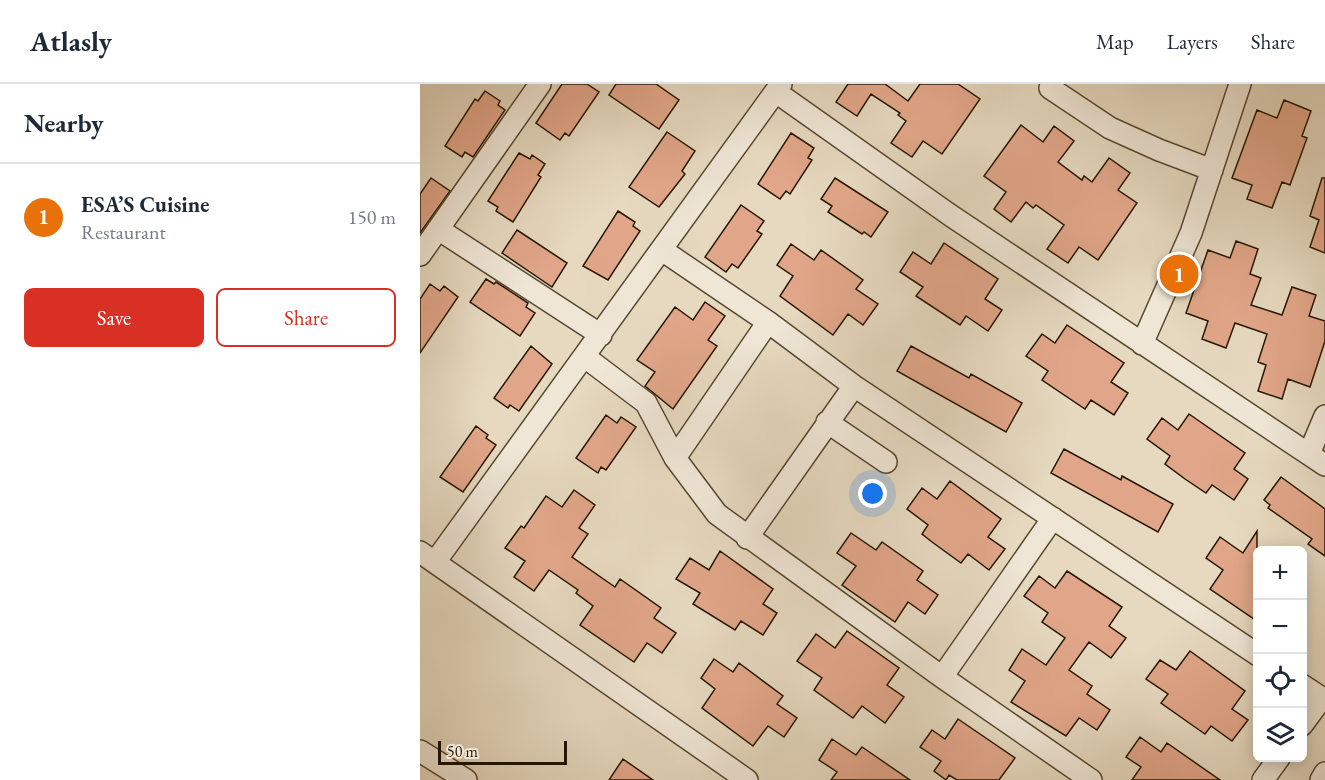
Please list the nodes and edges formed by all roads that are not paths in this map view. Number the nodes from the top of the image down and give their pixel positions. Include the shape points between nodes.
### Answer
1 (540, 84) edge
2 (1240, 84) edge
3 (779, 88) edge
4 (1050, 88) dead end
5 (1212, 170) junction
6 (438, 229) junction
7 (662, 250) junction
8 (420, 255) edge
9 (768, 322) junction
10 (601, 335) junction
11 (1143, 344) junction
12 (585, 357) junction
13 (854, 386) junction
14 (1325, 416) edge
15 (827, 422) junction
16 (675, 458) junction
17 (1317, 460) edge
18 (886, 462) dead end
19 (1053, 518) junction
20 (747, 538) junction
21 (427, 557) edge
22 (1256, 654) edge
23 (942, 677) junction
24 (1307, 688) edge
25 (1323, 699) edge
26 (1307, 719) edge
27 (420, 751) edge
28 (1276, 762) edge
29 (1325, 773) edge
30 (466, 780) edge
31 (747, 780) edge
32 (1091, 780) edge
33 (1263, 780) edge
34 (1321, 780) edge

1 - 6 street
2 - 5 street
3 - 7 street
3 - 11 street via 950,215
4 - 5 street via 1110,128
5 - 11 street via 1191,233
6 - 8 street
6 - 10 street
7 - 9 street
7 - 10 street
9 - 13 street
9 - 16 street
10 - 12 street
11 - 17 street
12 - 16 street via 646,403
12 - 21 street
13 - 15 street
13 - 19 street
14 - 17 street
15 - 18 street
15 - 20 street
16 - 20 street via 717,514
19 - 22 street
19 - 23 street
20 - 23 street
21 - 31 street
23 - 32 street
24 - 25 street
25 - 26 street
27 - 30 street
28 - 33 street
29 - 34 street

